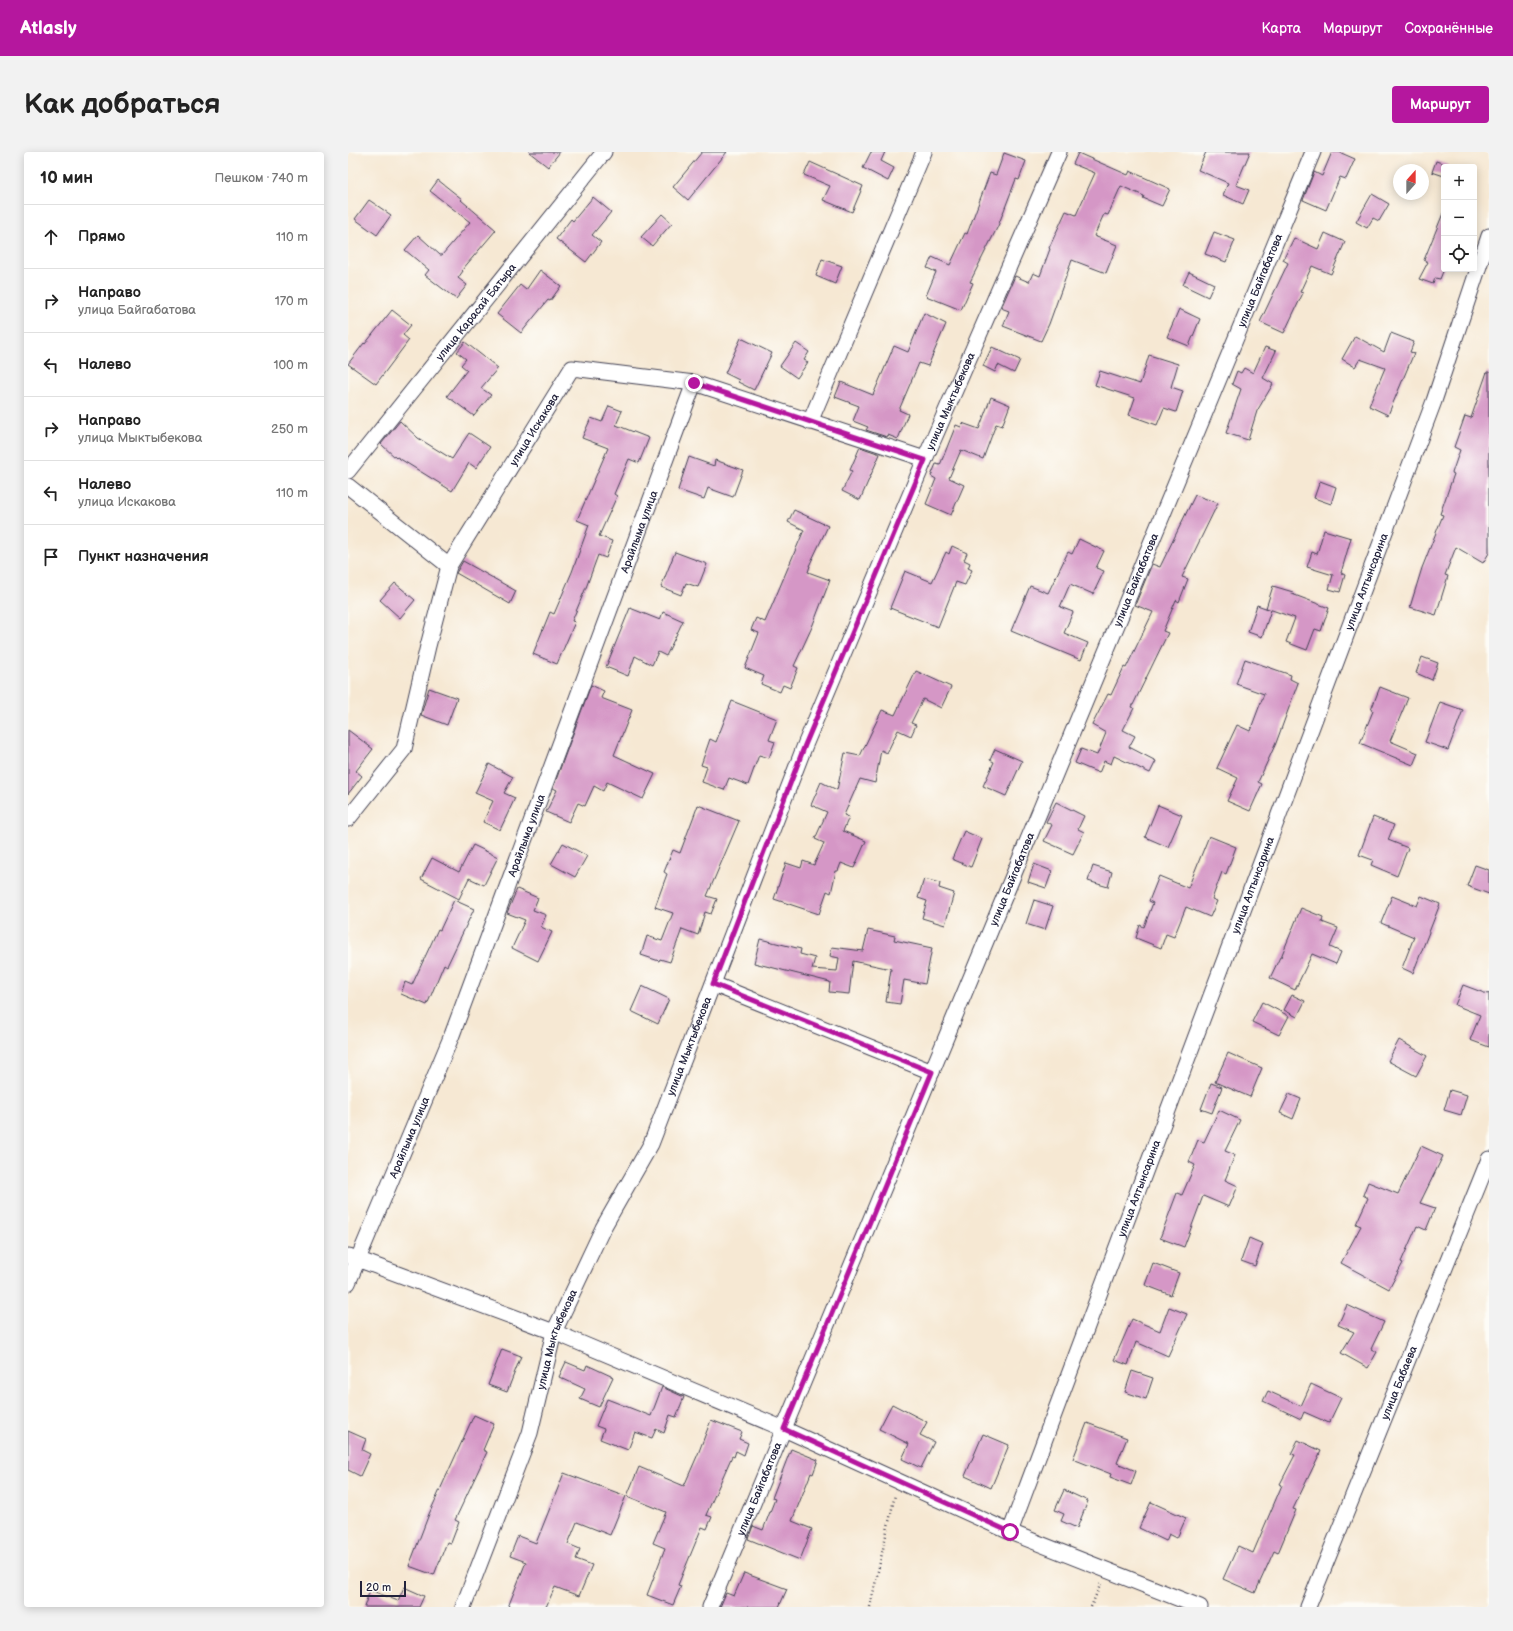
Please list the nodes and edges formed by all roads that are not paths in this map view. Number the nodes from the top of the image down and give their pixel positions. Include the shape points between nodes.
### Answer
1 (604, 152) edge
2 (924, 152) edge
3 (1059, 152) edge
4 (1313, 152) edge
5 (1489, 236) edge
6 (694, 383) junction
7 (810, 422) junction
8 (925, 460) junction
9 (348, 471) edge
10 (348, 486) edge
11 (448, 566) junction
12 (348, 819) edge
13 (713, 984) junction
14 (932, 1072) junction
15 (1489, 1159) edge
16 (353, 1257) edge
17 (348, 1282) edge
18 (554, 1332) junction
19 (784, 1429) junction
20 (1010, 1532) junction
21 (463, 1607) edge
22 (710, 1607) edge
23 (1200, 1607) edge
24 (1308, 1607) edge

1 - 9 street, улица Карасай Батыра
2 - 7 street
3 - 8 street, улица Мыктыбекова
4 - 14 street, улица Байгабатова
5 - 20 street, улица Алтынсарина via 1434,402
6 - 7 street, улица Искакова
6 - 11 street, улица Искакова via 572,368
6 - 16 street, Арайлыма улица via 452,1035
7 - 8 street, улица Искакова
8 - 13 street, улица Мыктыбекова via 805,745
10 - 11 street
11 - 12 street, улица Искакова via 404,749
13 - 14 street
13 - 18 street, улица Мыктыбекова via 651,1144 602,1228
14 - 19 street, улица Байгабатова
15 - 24 street, улица Бабаева
16 - 17 street, Арайлыма улица
16 - 18 street
18 - 19 street
18 - 21 street, улица Мыктыбекова via 530,1433
19 - 20 street
19 - 22 street, улица Байгабатова
20 - 23 street

